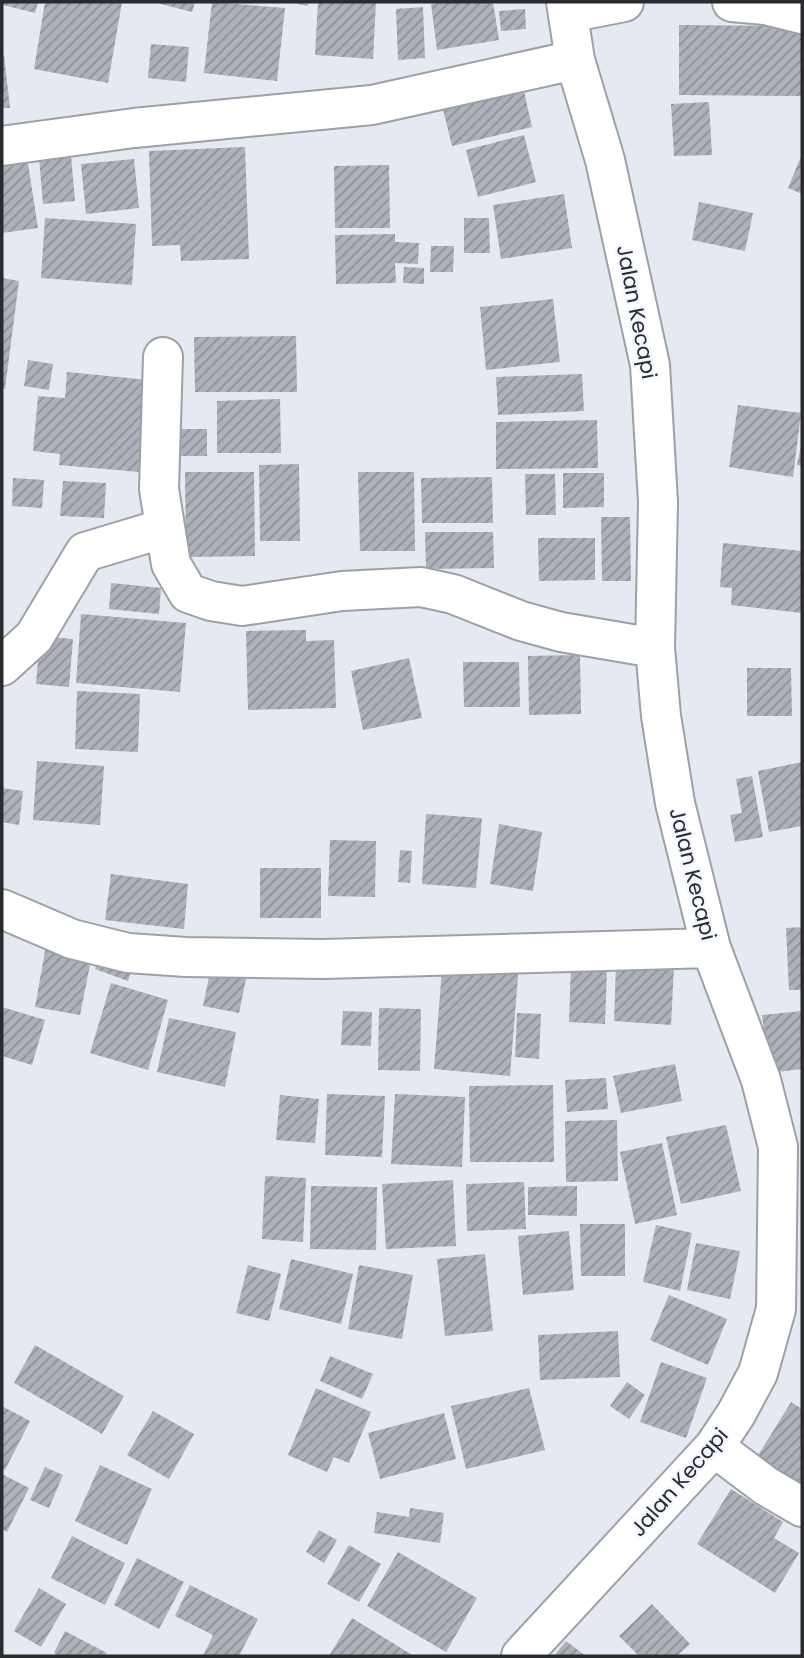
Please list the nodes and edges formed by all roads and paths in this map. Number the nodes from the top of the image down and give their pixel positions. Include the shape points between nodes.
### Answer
1 (624, 2) edge
2 (732, 2) edge
3 (567, 7) edge
4 (802, 14) edge
5 (575, 60) junction
6 (2, 146) edge
7 (163, 357) dead end
8 (165, 528) junction
9 (655, 648) junction
10 (2, 666) edge
11 (2, 909) edge
12 (711, 948) junction
13 (790, 1148) edge
14 (714, 1447) junction
15 (802, 1507) edge
16 (522, 1656) edge

1 - 3 street
2 - 4 street
3 - 5 street, Jalan Kecapi
5 - 6 street via 372,105
5 - 9 street, Jalan Kecapi via 605,160 650,365 658,502
7 - 8 street via 159,489
8 - 9 street via 171,564 188,593 211,601 242,606 421,587 561,632
8 - 10 street via 85,552 34,637
9 - 12 street, Jalan Kecapi via 675,803
11 - 12 street via 72,939 128,953 186,957 323,959
12 - 13 street, Jalan Kecapi
13 - 14 street, Jalan Kecapi via 776,1309 758,1373
14 - 15 street
14 - 16 street, Jalan Kecapi

